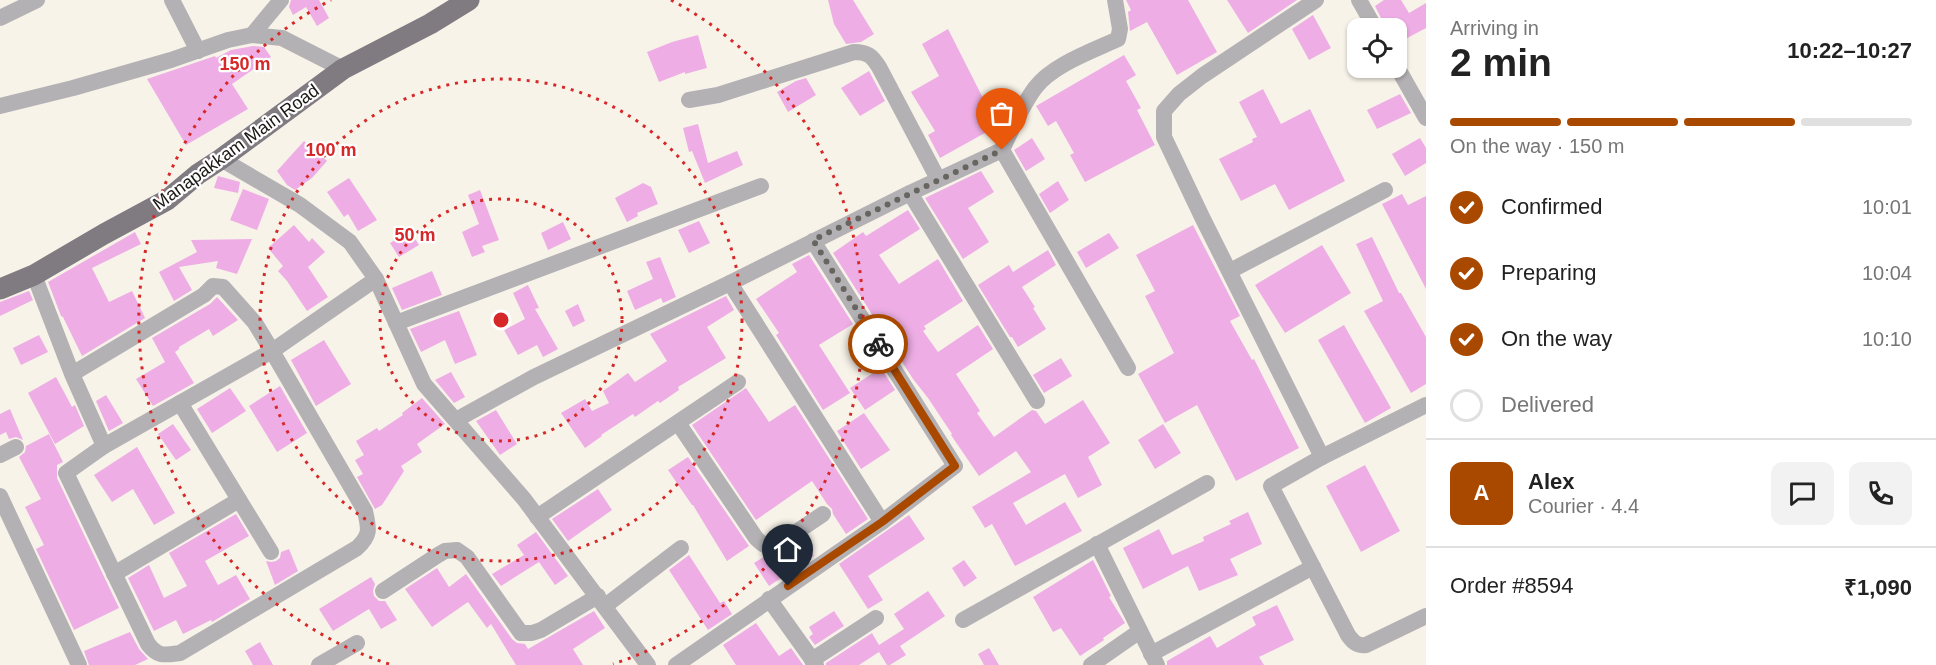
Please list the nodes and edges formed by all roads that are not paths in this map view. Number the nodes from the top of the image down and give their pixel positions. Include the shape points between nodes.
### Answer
1 (37, 0) edge
2 (172, 0) edge
3 (281, 0) edge
4 (469, 0) edge
5 (1115, 0) edge
6 (1316, 0) edge
7 (1359, 0) edge
8 (0, 18) edge
9 (1370, 18) edge
10 (252, 35) junction
11 (198, 51) junction
12 (344, 69) junction
13 (1403, 78) edge
14 (689, 100) dead end
15 (0, 106) edge
16 (1426, 118) edge
17 (1002, 150) junction
18 (220, 159) junction
19 (938, 179) junction
20 (761, 186) dead end
21 (1385, 190) dead end
22 (910, 193) junction
23 (813, 240) junction
24 (1230, 271) junction
25 (33, 275) junction
26 (376, 279) junction
27 (730, 283) junction
28 (0, 289) edge
29 (396, 323) junction
30 (272, 351) junction
31 (1128, 368) dead end
32 (72, 374) junction
33 (738, 382) dead end
34 (1037, 401) dead end
35 (180, 403) junction
36 (1426, 405) edge
37 (456, 420) junction
38 (678, 423) junction
39 (104, 446) junction
40 (16, 447) dead end
41 (0, 455) edge
42 (1322, 457) junction
43 (1207, 483) dead end
44 (0, 496) edge
45 (239, 500) junction
46 (823, 514) dead end
47 (537, 517) junction
48 (882, 522) junction
49 (1097, 544) junction
50 (681, 548) dead end
51 (271, 552) dead end
52 (1313, 567) junction
53 (114, 574) junction
54 (383, 591) dead end
55 (769, 599) junction
56 (601, 601) junction
57 (1426, 616) edge
58 (876, 618) dead end
59 (963, 620) dead end
60 (1140, 631) junction
61 (357, 644) dead end
62 (1154, 659) edge
63 (814, 662) edge
64 (79, 665) edge
65 (319, 665) edge
66 (648, 665) edge
67 (676, 665) edge
68 (1091, 665) edge

1 - 8 street
2 - 11 street
3 - 10 street
4 - 12 main road, Manapakkam Main Road
5 - 17 street via 1118,39 1045,77 1025,104
6 - 24 street via 1202,76 1164,111 1164,137
7 - 9 street
10 - 11 street
10 - 12 street via 282,38
11 - 15 street
12 - 18 main road, Manapakkam Main Road
13 - 16 street
14 - 19 street via 864,52 873,56
17 - 19 street
17 - 31 street
18 - 25 main road, Manapakkam Main Road via 167,200
18 - 26 street via 300,205 350,242
19 - 22 street
20 - 29 street
21 - 24 street
22 - 23 street
22 - 34 street
23 - 27 street
23 - 48 street via 955,466
24 - 42 street
25 - 28 main road, Manapakkam Main Road
25 - 32 street
26 - 29 street
26 - 30 street
27 - 37 street via 534,377
27 - 48 street
29 - 37 street via 424,384
30 - 32 street via 255,323 223,287 213,286
30 - 35 street
30 - 53 street via 365,511 369,528 366,539 180,653 154,652
32 - 39 street
33 - 38 street
35 - 39 street
35 - 45 street
36 - 42 street
37 - 47 street
38 - 46 street via 763,545 777,544
38 - 47 street
39 - 53 street via 66,473
40 - 41 street
42 - 52 street via 1271,486
43 - 49 street
44 - 64 street
45 - 51 street
45 - 53 street
47 - 56 street
48 - 55 street
49 - 59 street
49 - 60 street
50 - 56 street
52 - 57 street via 1348,635 1360,646
52 - 62 street
54 - 56 street via 445,551 457,550 521,633 541,630
55 - 63 street
55 - 67 street
56 - 66 street
58 - 63 street
60 - 62 street
60 - 68 street
61 - 65 street

